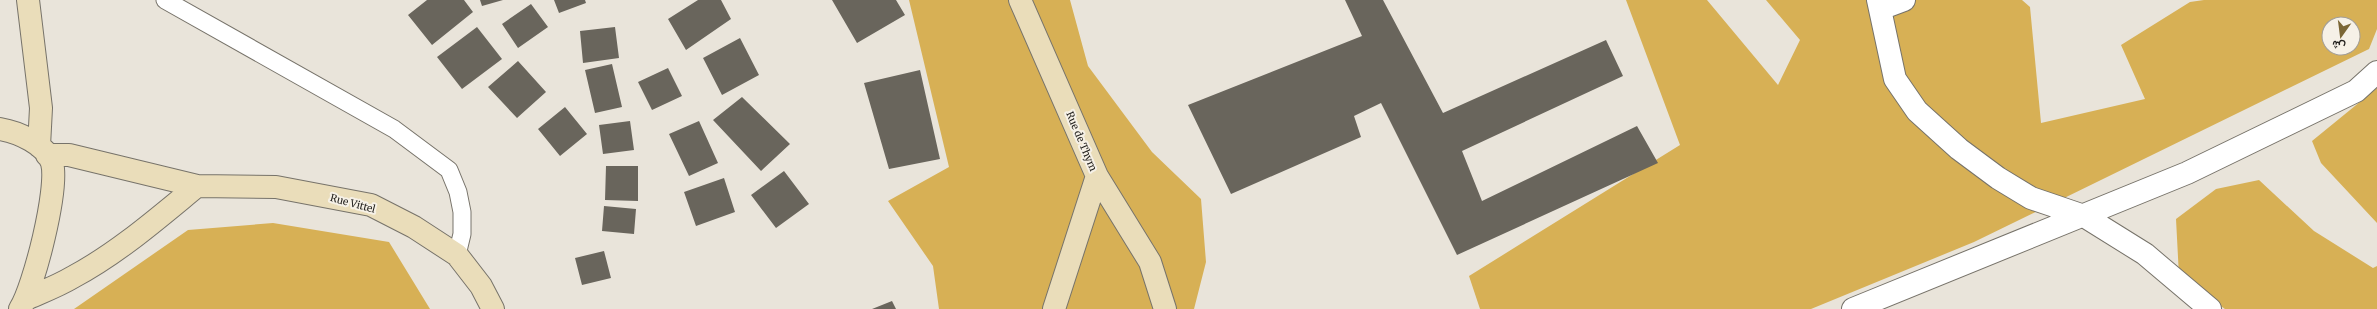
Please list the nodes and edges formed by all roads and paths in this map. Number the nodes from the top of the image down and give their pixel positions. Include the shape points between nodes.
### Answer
1 (28, 0) edge
2 (165, 0) edge
3 (1020, 0) edge
4 (1032, 0) edge
5 (1904, 0) edge
6 (1879, 4) edge
7 (1037, 36) junction
8 (2377, 72) edge
9 (0, 129) edge
10 (43, 150) junction
11 (1097, 176) junction
12 (197, 186) junction
13 (2084, 216) junction
14 (457, 255) junction
15 (23, 304) edge
16 (1860, 308) edge
17 (493, 309) edge
18 (1054, 309) edge
19 (1165, 309) edge
20 (2210, 309) edge

1 - 10 street via 41,108
2 - 14 lane via 394,129 449,170 458,192 462,212 462,234
3 - 7 street, Rue de Thym
4 - 7 street
5 - 6 street
6 - 13 street via 1895,79 1916,111 1959,149 1998,178 2032,198
7 - 11 street, Rue de Thym
8 - 13 street via 2356,91 2187,173
9 - 10 street via 20,136
10 - 12 street, Rue Vittel
10 - 15 street via 52,164 49,208 41,250
11 - 18 street, Rue de Thym
11 - 19 street via 1150,262
12 - 14 street, Rue Vittel via 276,187 371,205 414,227
12 - 15 street via 154,222 94,265
13 - 16 street
13 - 20 street via 2145,254
14 - 17 street, Rue Vittel via 481,286

